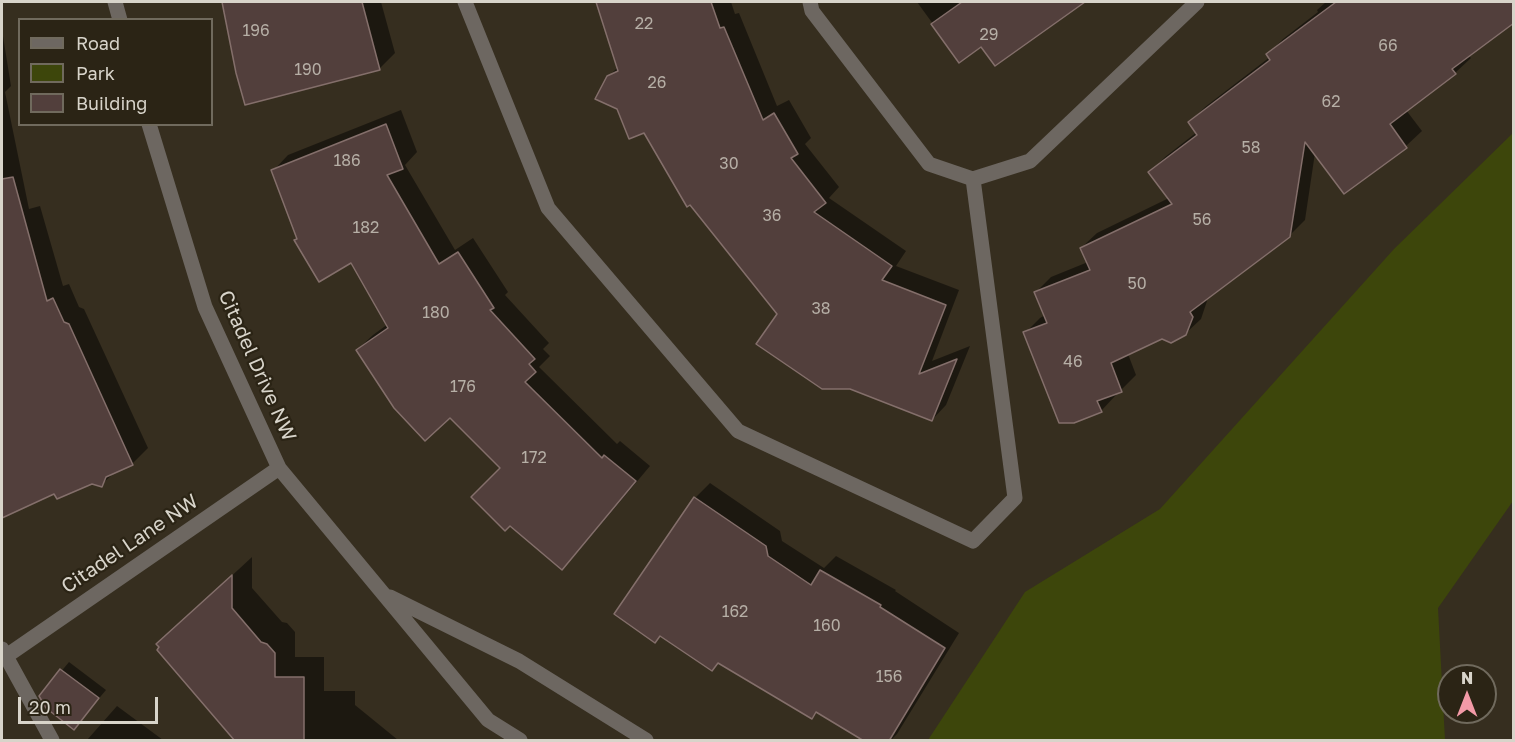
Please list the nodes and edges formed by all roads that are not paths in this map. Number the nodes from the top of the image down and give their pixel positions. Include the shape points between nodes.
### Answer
1 (115, 2) edge
2 (465, 2) edge
3 (810, 2) edge
4 (1197, 2) edge
5 (119, 18) edge
6 (150, 126) edge
7 (973, 179) junction
8 (279, 468) junction
9 (384, 594) junction
10 (3, 654) edge
11 (52, 741) edge
12 (520, 741) edge
13 (646, 741) edge

1 - 5 street
2 - 7 street via 548,208 738,431 973,541 1015,498
3 - 7 street via 812,11 928,164
4 - 7 street via 1030,161
6 - 8 street, Citadel Drive NW via 205,307
8 - 9 street, Citadel Drive NW
8 - 10 street, Citadel Lane NW
9 - 12 street, Citadel Drive NW via 488,720
9 - 13 street, Citadel Drive NW via 519,662
10 - 11 street, Citadel Lane NW

